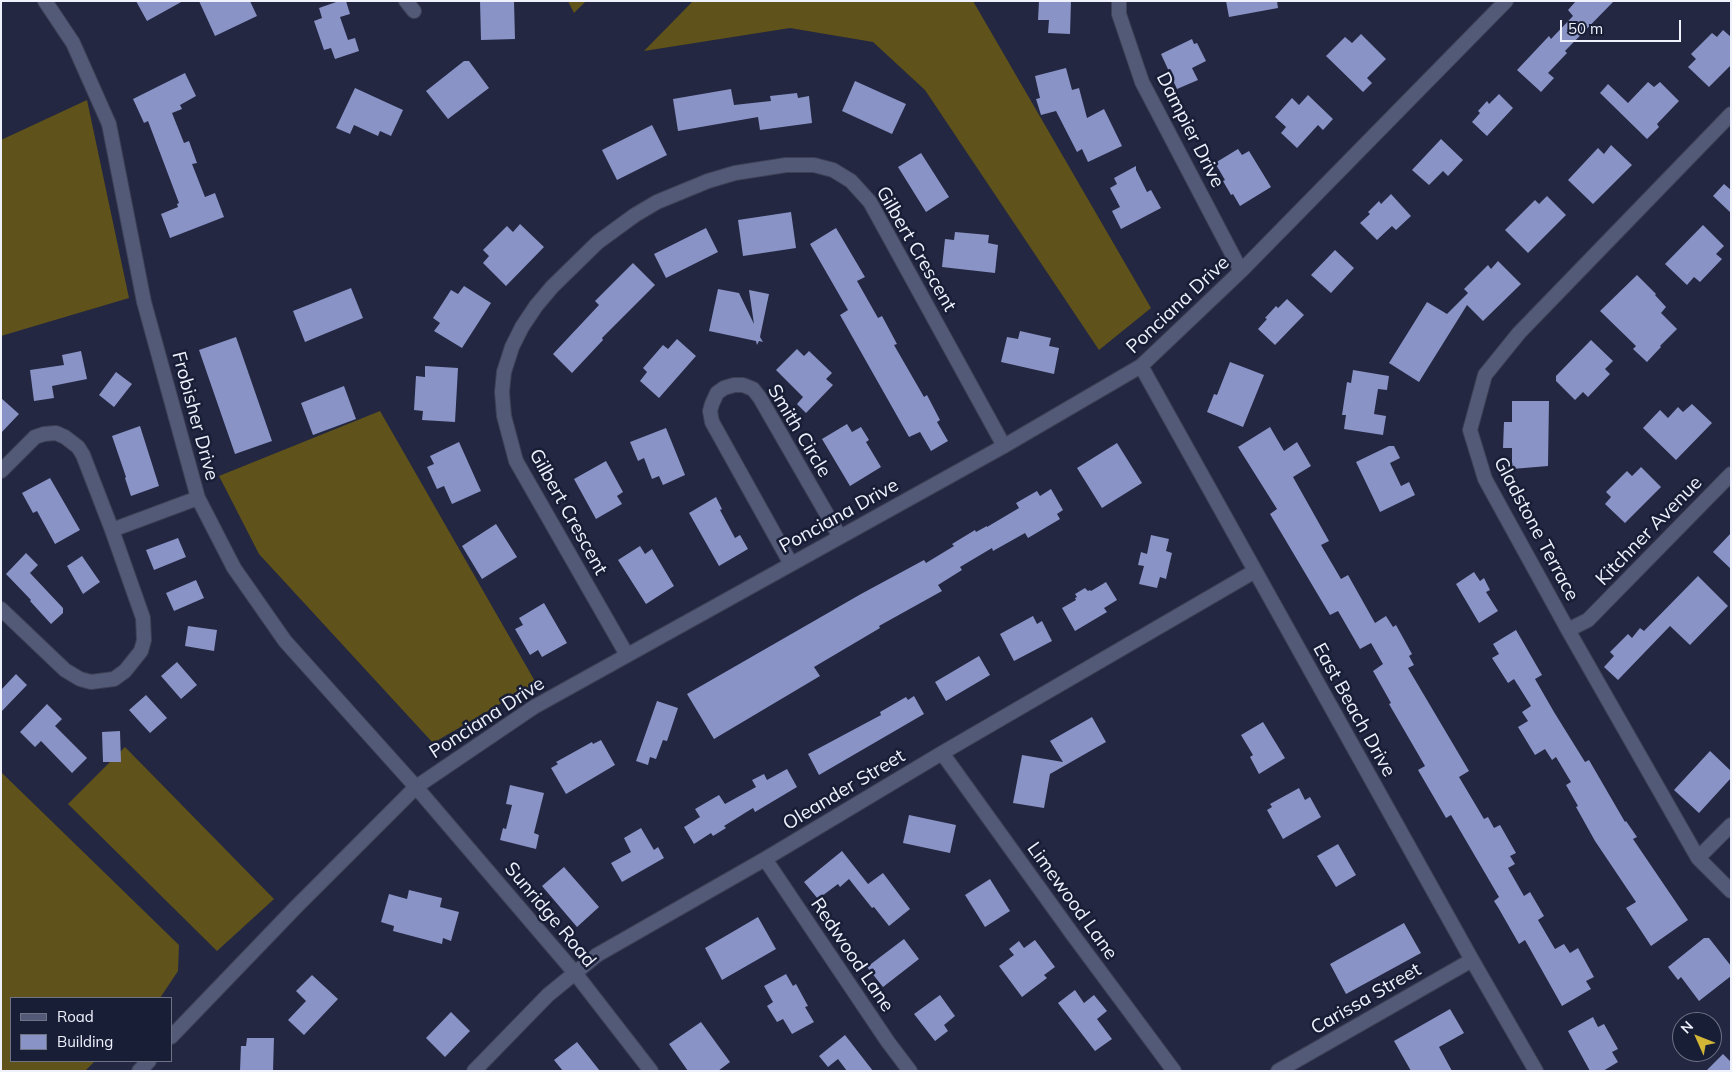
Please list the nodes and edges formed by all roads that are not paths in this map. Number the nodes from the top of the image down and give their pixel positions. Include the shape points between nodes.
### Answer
1 (45, 1) edge
2 (1119, 1) edge
3 (1506, 1) edge
4 (1731, 114) edge
5 (1241, 272) junction
6 (1141, 366) junction
7 (1004, 446) junction
8 (1, 471) edge
9 (1731, 474) edge
10 (198, 498) junction
11 (112, 530) junction
12 (840, 537) junction
13 (791, 564) junction
14 (1256, 571) junction
15 (1, 609) edge
16 (1568, 630) junction
17 (627, 655) junction
18 (942, 753) junction
19 (416, 787) junction
20 (1731, 824) edge
21 (1698, 858) junction
22 (765, 860) junction
23 (1731, 891) edge
24 (1472, 960) junction
25 (576, 973) junction
26 (172, 1036) edge
27 (148, 1062) edge
28 (139, 1071) edge
29 (474, 1071) edge
30 (651, 1071) edge
31 (910, 1071) edge
32 (1174, 1071) edge
33 (1278, 1071) edge
34 (1536, 1071) edge

1 - 10 street, Frobisher Drive via 73,43 109,124 144,302
2 - 5 street, Dampier Drive via 1118,14 1142,82
3 - 5 street, Ponciana Drive
4 - 16 street, Gladstone Terrace via 1519,333 1485,375 1470,430 1485,479
5 - 6 street, Ponciana Drive
6 - 7 street, Ponciana Drive
6 - 14 street, East Beach Drive
7 - 12 street, Ponciana Drive
7 - 17 street, Gilbert Crescent via 870,202 851,181 833,170 814,165 786,165 708,181 657,202 598,242 536,306 512,347 502,392 504,416 516,461
8 - 11 street via 35,438 50,432 65,436 83,455
9 - 16 street, Kitchner Avenue via 1588,620
10 - 11 street
10 - 19 street, Frobisher Drive via 234,568 285,641
11 - 15 street via 144,628 141,651 120,675 91,682 72,676
12 - 13 street, Ponciana Drive
12 - 13 street, Smith Circle via 753,389 744,385 724,388 717,393 712,404 712,422
13 - 17 street, Ponciana Drive
14 - 18 street, Oleander Street
14 - 24 street, East Beach Drive
16 - 21 street, Gladstone Terrace
17 - 19 street, Ponciana Drive via 534,707
18 - 22 street, Oleander Street
18 - 32 street, Limewood Lane
19 - 25 street, Sunridge Road
19 - 26 street, Ponciana Drive
20 - 21 street
21 - 23 street, Gladstone Terrace
22 - 25 street, Oleander Street via 598,955
22 - 31 street, Redwood Lane
24 - 33 street, Carissa Street
24 - 34 street, East Beach Drive
25 - 29 street, Oleander Street via 548,995
25 - 30 street, Sunridge Road
27 - 28 street

